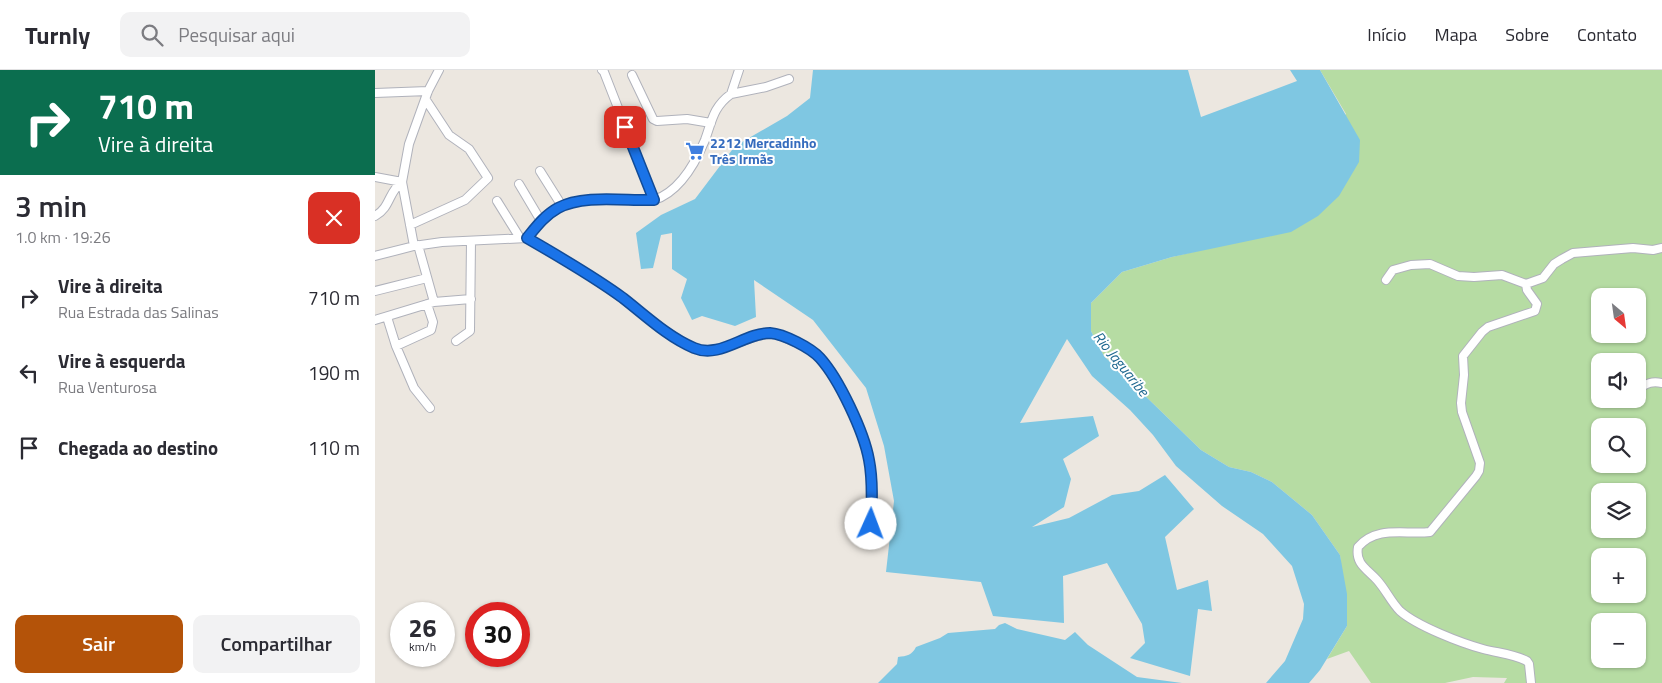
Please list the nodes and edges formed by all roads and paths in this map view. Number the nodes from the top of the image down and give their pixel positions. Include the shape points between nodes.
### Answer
1 (439, 70) edge
2 (602, 70) edge
3 (739, 70) edge
4 (632, 75) dead end
5 (789, 78) dead end
6 (375, 93) edge
7 (731, 94) junction
8 (427, 96) junction
9 (711, 123) junction
10 (540, 171) dead end
11 (375, 176) edge
12 (402, 182) junction
13 (519, 184) dead end
14 (654, 200) junction
15 (497, 201) dead end
16 (562, 206) junction
17 (375, 216) edge
18 (541, 221) junction
19 (411, 225) junction
20 (523, 238) junction
21 (471, 241) junction
22 (416, 246) junction
23 (1662, 248) edge
24 (375, 256) edge
25 (427, 278) junction
26 (1386, 280) dead end
27 (1525, 284) junction
28 (375, 291) edge
29 (471, 299) junction
30 (430, 303) junction
31 (387, 317) junction
32 (375, 320) edge
33 (456, 341) dead end
34 (396, 346) junction
35 (1662, 382) edge
36 (1646, 384) edge
37 (430, 408) dead end
38 (871, 524) dead end
39 (1531, 683) edge

1 - 8 street
2 - 14 street
3 - 7 street
4 - 9 street via 653,119
5 - 7 street via 766,87
6 - 8 street
7 - 9 street via 716,108
8 - 12 street via 409,144
8 - 19 street via 449,135 469,149 487,178 465,200
9 - 14 street via 698,155 679,183 664,197
10 - 16 street
11 - 12 street
12 - 17 street via 383,212
12 - 19 street
13 - 18 street
14 - 16 street via 584,201
15 - 20 street
16 - 18 street
18 - 20 street
19 - 22 street
20 - 21 street
20 - 38 street via 597,280 692,347 715,351 770,333 808,348 818,356 839,386 860,428 869,460
21 - 22 street
21 - 29 street
22 - 24 street
22 - 25 street
23 - 27 street via 1573,253 1554,264 1543,278
25 - 28 street
25 - 30 street
26 - 27 street via 1393,270 1430,264 1458,276 1502,275
27 - 39 street via 1537,304 1535,311 1488,327 1463,356 1461,403 1480,463 1476,476 1430,532 1379,533 1362,542 1357,552 1361,566 1383,587 1400,611 1459,640 1527,661
29 - 30 street
29 - 33 street via 470,330
30 - 31 street
30 - 34 street via 431,330
31 - 32 street
31 - 34 street
34 - 37 street via 414,388
35 - 36 street

